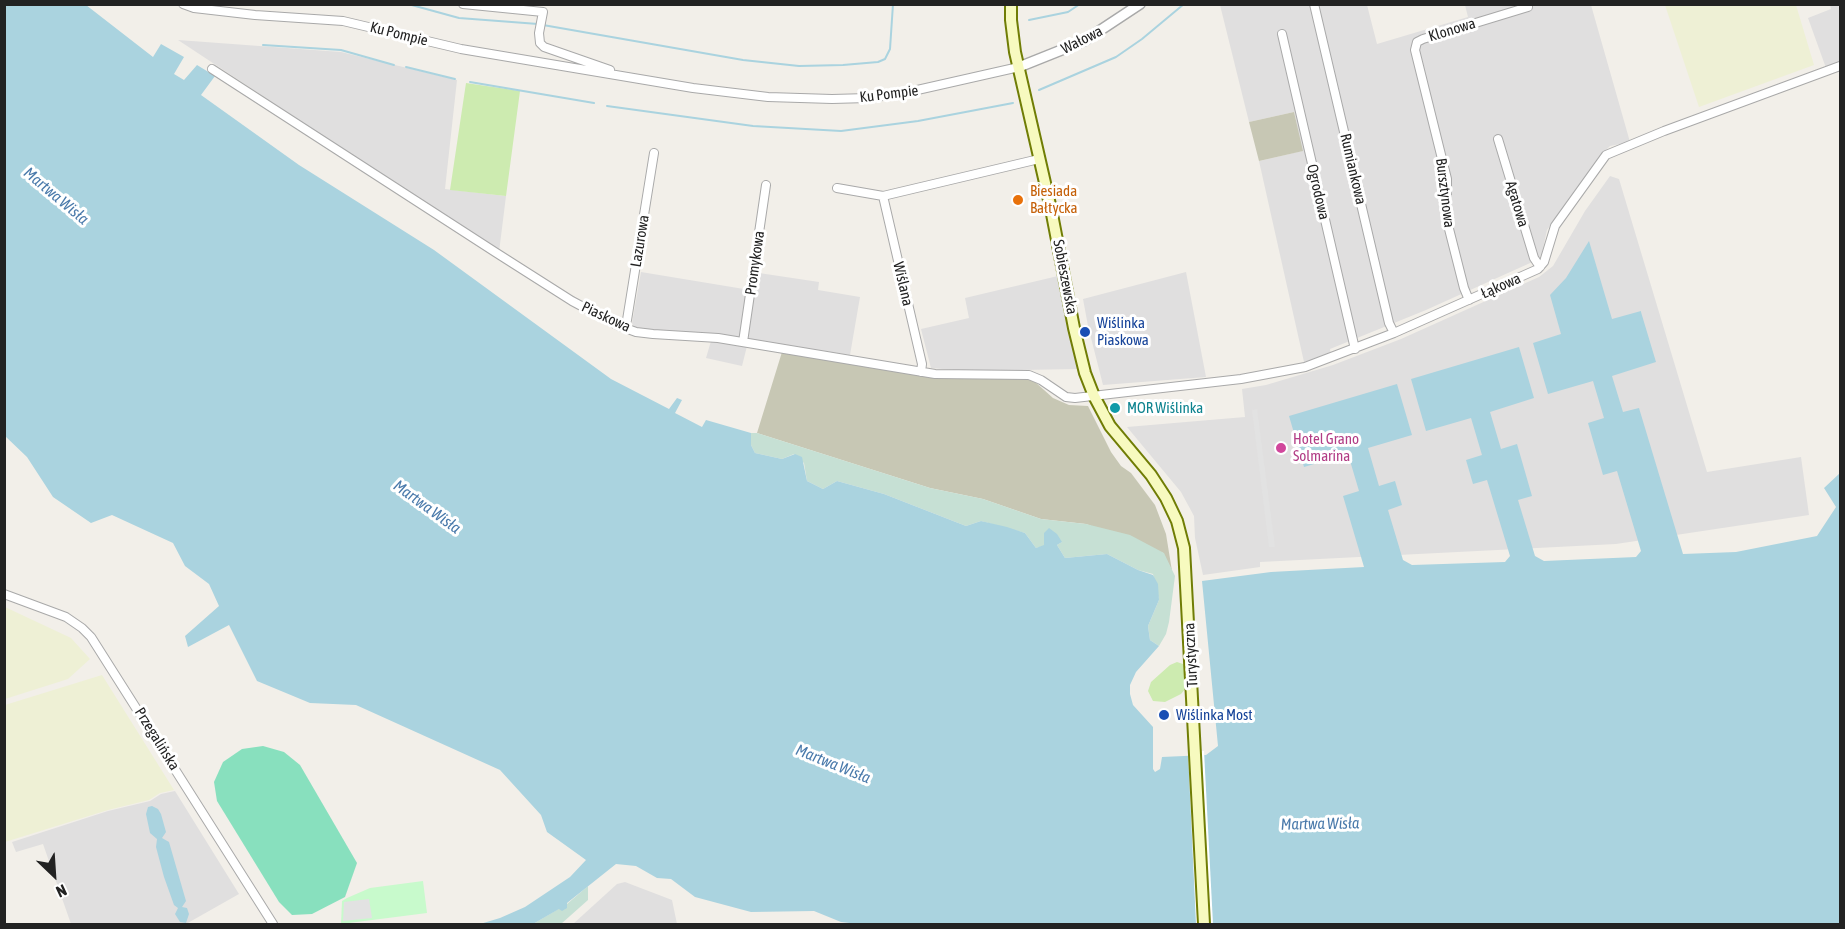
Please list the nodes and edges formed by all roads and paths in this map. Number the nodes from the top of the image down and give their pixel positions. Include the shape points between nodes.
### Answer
1 (183, 4) edge
2 (463, 4) edge
3 (1011, 4) edge
4 (1140, 4) edge
5 (1314, 4) edge
6 (1527, 4) edge
7 (543, 11) edge
8 (1281, 34) dead end
9 (1415, 50) joint
10 (1840, 66) edge
11 (1018, 67) junction
12 (212, 69) dead end
13 (614, 75) junction
14 (1498, 139) dead end
15 (654, 153) dead end
16 (1039, 159) junction
17 (766, 185) dead end
18 (837, 188) dead end
19 (883, 196) junction
20 (1540, 267) junction
21 (1469, 300) junction
22 (623, 327) junction
23 (1394, 333) junction
24 (743, 342) junction
25 (1355, 349) junction
26 (921, 372) junction
27 (1094, 396) junction
28 (1186, 560) joint
29 (4, 594) edge
30 (273, 924) edge
31 (1204, 924) edge

1 - 13 street, Ku Pompie via 255,15 343,21 461,50
2 - 7 street, Ku Pompie
3 - 11 main road, Sobieszewska
4 - 11 street, Wałowa via 1084,41
5 - 23 street, Rumiankowa
6 - 9 street, Klonowa via 1528,7 1423,39 1417,42
7 - 13 street, Ku Pompie via 539,40 544,47 613,71
8 - 25 street, Ogrodowa
9 - 21 street, Bursztynowa via 1447,178 1447,221
10 - 20 street via 1606,155 1555,226
11 - 13 street, Ku Pompie via 904,93 832,99 768,97
11 - 16 main road, Sobieszewska
12 - 22 street, Piaskowa via 572,301
14 - 20 street, Agatowa
15 - 22 street, Lazurowa
16 - 19 street
16 - 27 main road, Sobieszewska via 1079,349
17 - 24 street, Promykowa
18 - 19 street
19 - 26 street, Wiślana
20 - 21 street, Łąkowa
21 - 23 street, Łąkowa
22 - 24 street, Piaskowa via 665,336
23 - 25 street, Łąkowa
24 - 26 street, Piaskowa
25 - 27 street, Łąkowa via 1305,367 1262,376
26 - 27 street, Piaskowa via 1029,375 1068,398
27 - 28 main road, Sobieszewska via 1117,436 1167,498 1180,530
28 - 31 main road, Turystyczna
29 - 30 street, Przegalińska via 66,617 91,637

